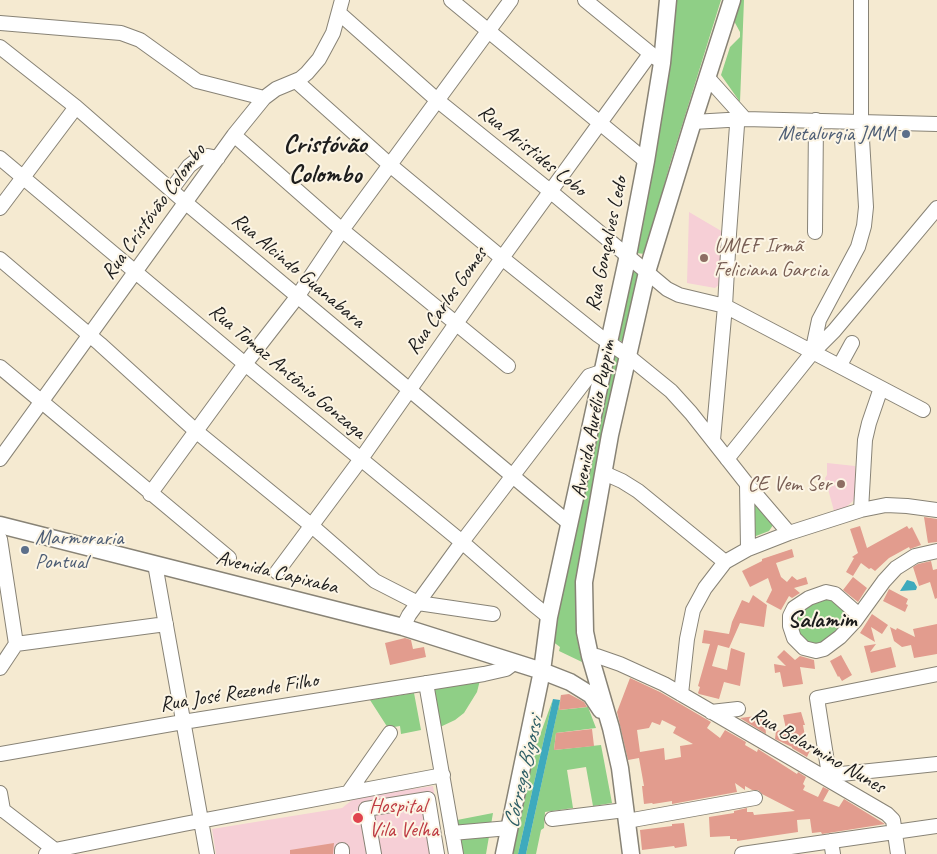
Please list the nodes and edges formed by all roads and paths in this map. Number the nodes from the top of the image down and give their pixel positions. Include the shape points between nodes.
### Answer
1 (451, 0) edge
2 (511, 0) edge
3 (585, 0) edge
4 (668, 0) edge
5 (732, 0) edge
6 (861, 0) edge
7 (340, 7) edge
8 (0, 23) edge
9 (488, 32) junction
10 (0, 47) edge
11 (656, 58) junction
12 (708, 78) junction
13 (296, 81) junction
14 (264, 98) junction
15 (437, 100) junction
16 (76, 107) junction
17 (740, 117) junction
18 (816, 120) junction
19 (693, 122) junction
20 (862, 122) junction
21 (599, 124) junction
22 (937, 124) edge
23 (234, 135) junction
24 (0, 158) edge
25 (218, 158) junction
26 (646, 160) junction
27 (390, 165) junction
28 (24, 178) junction
29 (171, 190) junction
30 (550, 191) junction
31 (186, 203) junction
32 (0, 208) edge
33 (937, 208) edge
34 (342, 230) junction
35 (815, 232) dead end
36 (628, 255) junction
37 (502, 258) junction
38 (0, 259) edge
39 (136, 272) junction
40 (647, 272) junction
41 (297, 297) junction
42 (725, 306) junction
43 (456, 323) junction
44 (90, 335) junction
45 (852, 343) dead end
46 (609, 344) junction
47 (812, 353) junction
48 (628, 356) junction
49 (244, 364) junction
50 (840, 365) junction
51 (508, 366) dead end
52 (0, 368) edge
53 (601, 372) junction
54 (881, 388) junction
55 (409, 390) junction
56 (42, 401) junction
57 (924, 410) dead end
58 (197, 432) junction
59 (713, 440) junction
60 (0, 458) edge
61 (361, 459) junction
62 (727, 459) junction
63 (604, 474) junction
64 (512, 477) junction
65 (747, 484) junction
66 (150, 494) junction
67 (861, 510) junction
68 (937, 510) edge
69 (570, 524) junction
70 (0, 525) edge
71 (312, 526) junction
72 (789, 533) junction
73 (0, 539) edge
74 (462, 542) junction
75 (748, 549) junction
76 (937, 551) edge
77 (229, 558) dead end
78 (725, 562) junction
79 (155, 564) junction
80 (278, 572) dead end
81 (418, 603) junction
82 (493, 614) dead end
83 (859, 615) junction
84 (549, 617) junction
85 (166, 624) junction
86 (403, 627) junction
87 (16, 644) junction
88 (590, 656) junction
89 (496, 658) junction
90 (514, 663) junction
91 (0, 668) edge
92 (542, 671) junction
93 (484, 674) junction
94 (937, 674) edge
95 (426, 683) junction
96 (681, 694) junction
97 (738, 708) dead end
98 (711, 712) junction
99 (183, 722) junction
100 (611, 728) junction
101 (390, 733) dead end
102 (0, 754) edge
103 (937, 764) edge
104 (443, 775) junction
105 (826, 776) junction
106 (0, 793) edge
107 (348, 793) junction
108 (755, 798) dead end
109 (2, 810) edge
110 (626, 815) junction
111 (552, 819) dead end
112 (202, 821) junction
113 (509, 828) junction
114 (935, 828) edge
115 (895, 832) junction
116 (452, 833) junction
117 (832, 847) edge
118 (52, 853) edge
119 (207, 854) edge
120 (374, 854) edge
121 (437, 854) edge
122 (456, 854) edge
123 (504, 854) edge
124 (631, 854) edge
125 (742, 854) edge
126 (898, 854) edge

1 - 9 street
2 - 9 street
3 - 11 street
4 - 11 main road, Rua Gonçalves Ledo
5 - 12 main road, Avenida Aurélio Puppim
6 - 20 street
7 - 13 street, Rua Cristóvão Colombo via 333,33 323,52 310,70
7 - 15 street, Rua Aristides Lobo
8 - 14 street via 121,33 140,40 197,80
9 - 15 street
9 - 21 street
10 - 16 street, Rua Alcindo Guanabara
11 - 21 street, Rua Carlos Gomes
11 - 26 main road, Rua Gonçalves Ledo
12 - 17 street
12 - 19 main road, Avenida Aurélio Puppim
13 - 14 street, Rua Cristóvão Colombo
13 - 27 street
14 - 23 street, Rua Cristóvão Colombo
15 - 27 street
15 - 30 street, Rua Aristides Lobo
16 - 28 street
16 - 29 street, Rua Alcindo Guanabara
17 - 18 street
17 - 19 street
17 - 42 street
18 - 20 street
18 - 35 street
19 - 40 main road, Avenida Aurélio Puppim
20 - 22 street
20 - 47 street via 864,226 858,247 819,320
21 - 26 street
21 - 30 street, Rua Carlos Gomes
23 - 25 street, Rua Cristóvão Colombo
23 - 34 street
24 - 28 street, Rua Tomaz Antônio Gonzaga
25 - 29 street via 198,159
25 - 31 street, Rua Cristóvão Colombo
26 - 36 main road, Rua Gonçalves Ledo
27 - 34 street
27 - 37 street
28 - 32 street
28 - 39 street, Rua Tomaz Antônio Gonzaga
29 - 31 street, Rua Alcindo Guanabara
30 - 36 street, Rua Aristides Lobo
30 - 37 street, Rua Carlos Gomes
31 - 39 street, Rua Cristóvão Colombo
31 - 41 street, Rua Alcindo Guanabara
33 - 47 street
34 - 41 street
34 - 43 street
36 - 40 street, Rua Aristides Lobo
36 - 46 main road, Rua Gonçalves Ledo
37 - 43 street, Rua Carlos Gomes
37 - 46 street
38 - 44 street
39 - 44 street, Rua Cristóvão Colombo
39 - 49 street, Rua Tomaz Antônio Gonzaga
40 - 42 street, Rua Aristides Lobo via 679,295
40 - 48 main road, Avenida Aurélio Puppim
41 - 49 street
41 - 55 street, Rua Alcindo Guanabara
42 - 47 street, Rua Aristides Lobo
42 - 59 street
43 - 51 street
43 - 55 street, Rua Carlos Gomes
44 - 56 street, Rua Cristóvão Colombo
44 - 58 street
45 - 50 street
46 - 48 street
46 - 53 main road, Rua Gonçalves Ledo
47 - 50 street, Rua Aristides Lobo
47 - 62 street
48 - 59 street via 671,391
48 - 63 main road, Avenida Aurélio Puppim
49 - 58 street
49 - 61 street, Rua Tomaz Antônio Gonzaga
50 - 54 street, Rua Aristides Lobo
52 - 56 street
53 - 64 street via 589,376
53 - 69 main road, Rua Gonçalves Ledo
54 - 57 street, Rua Aristides Lobo
54 - 67 street via 865,440
55 - 61 street, Rua Carlos Gomes
55 - 64 street, Rua Alcindo Guanabara
56 - 60 street, Rua Cristóvão Colombo
56 - 66 street
58 - 66 street
58 - 71 street
59 - 62 street
61 - 71 street, Rua Carlos Gomes
61 - 74 street, Rua Tomaz Antônio Gonzaga
62 - 65 street
63 - 78 street via 638,491
63 - 88 main road, Avenida Aurélio Puppim via 584,582 585,632
64 - 69 street, Rua Alcindo Guanabara
64 - 74 street
65 - 72 street
65 - 75 street
66 - 77 street
67 - 68 street via 886,505
67 - 72 street
69 - 84 main road, Rua Gonçalves Ledo
70 - 79 main road, Avenida Capixaba
71 - 80 street, Rua Carlos Gomes
71 - 81 street via 375,581
72 - 75 street
73 - 87 street
74 - 81 street
74 - 84 street, Rua Tomaz Antônio Gonzaga
75 - 78 street
76 - 83 street via 916,556 896,568
78 - 96 street via 693,610 686,639
79 - 85 street
79 - 86 main road, Avenida Capixaba
81 - 82 street
81 - 86 street
83 - 83 street via 840,637 820,651 804,648 794,638 790,626 794,608 826,592 835,594
84 - 92 main road, Rua Gonçalves Ledo
85 - 87 street
85 - 99 street
86 - 89 main road, Avenida Capixaba
87 - 91 street
88 - 96 street, Rua Belarmino Nunes via 620,664
88 - 100 main road, Avenida Aurélio Puppim
89 - 90 main road, Avenida Capixaba
89 - 93 street
90 - 92 main road, Avenida Capixaba
90 - 93 street, Rua José Rezende Filho via 506,669
92 - 100 main road, Avenida Capixaba via 591,695
92 - 113 main road, Rua Gonçalves Ledo
93 - 95 street, Rua José Rezende Filho
94 - 105 street via 817,698
95 - 99 street, Rua José Rezende Filho
95 - 104 street
96 - 98 street, Rua Belarmino Nunes
97 - 98 street, Rua Belarmino Nunes
98 - 105 street, Rua Belarmino Nunes
99 - 102 street, Rua José Rezende Filho
99 - 112 street
100 - 110 main road, Avenida Aurélio Puppim
101 - 107 street
103 - 105 street
104 - 107 street
104 - 116 street
105 - 115 street, Rua Belarmino Nunes via 888,814
106 - 109 street
107 - 112 street
108 - 110 street
109 - 118 street
110 - 111 street
110 - 124 main road, Avenida Aurélio Puppim
112 - 118 street
112 - 119 street
113 - 116 street
113 - 123 main road, Rua Gonçalves Ledo
114 - 115 street
115 - 117 street
115 - 126 street
116 - 122 street
117 - 125 street
120 - 121 street via 366,809 428,799

